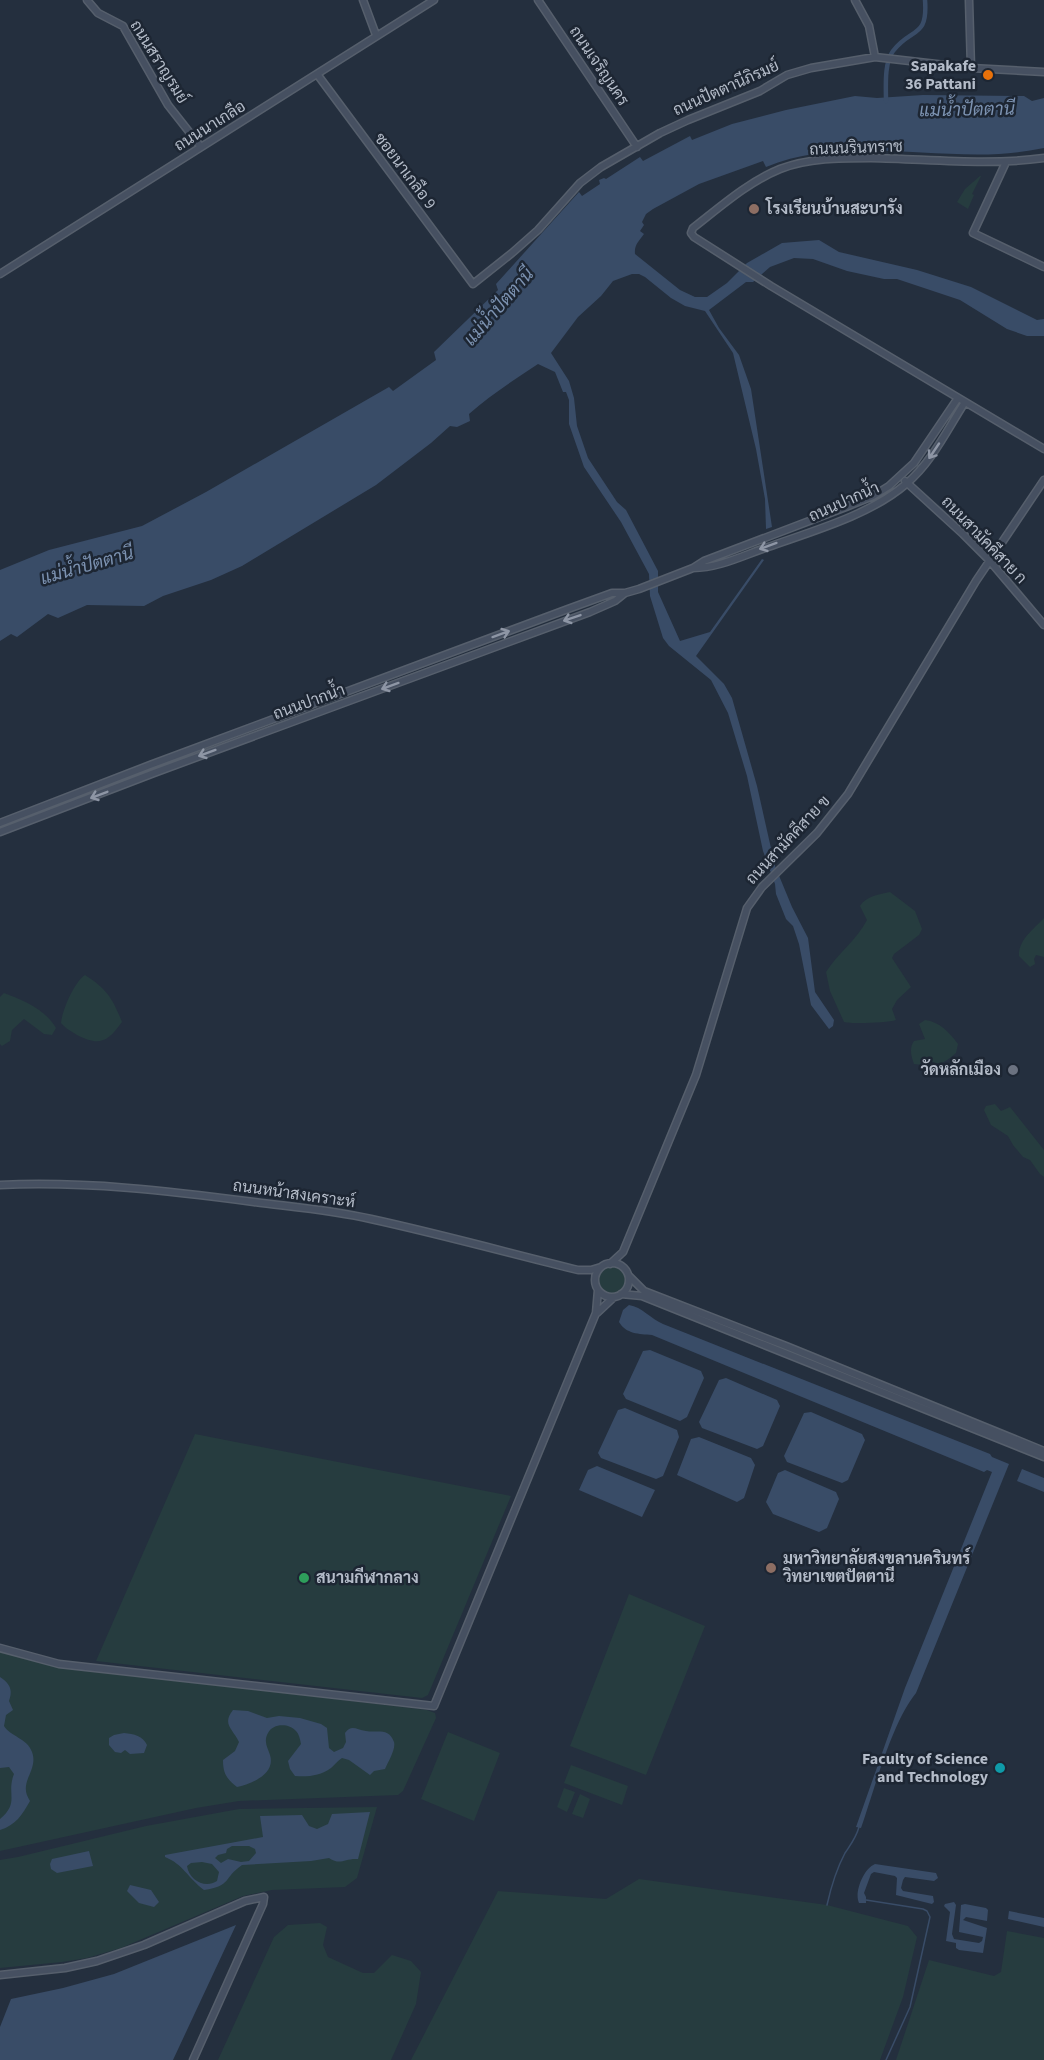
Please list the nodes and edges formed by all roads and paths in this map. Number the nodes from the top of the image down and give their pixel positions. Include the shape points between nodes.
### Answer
1 (87, 0) edge
2 (363, 0) edge
3 (434, 0) edge
4 (538, 0) edge
5 (855, 0) edge
6 (969, 0) edge
7 (376, 35) junction
8 (875, 57) junction
9 (971, 68) junction
10 (1044, 72) edge
11 (317, 74) junction
12 (201, 147) junction
13 (638, 147) junction
14 (1044, 158) edge
15 (1006, 162) junction
16 (1044, 267) edge
17 (0, 274) edge
18 (473, 284) joint
19 (962, 400) junction
20 (1044, 449) edge
21 (901, 477) junction
22 (1044, 480) edge
23 (908, 483) junction
24 (990, 561) junction
25 (693, 568) junction
26 (625, 593) junction
27 (1044, 625) edge
28 (465, 648) junction
29 (469, 656) junction
30 (286, 715) junction
31 (290, 723) junction
32 (0, 823) edge
33 (0, 832) edge
34 (0, 1185) edge
35 (623, 1252) junction
36 (610, 1264) junction
37 (601, 1267) junction
38 (578, 1270) junction
39 (628, 1274) junction
40 (597, 1287) junction
41 (618, 1296) junction
42 (596, 1314) junction
43 (1044, 1450) edge
44 (1044, 1457) edge
45 (0, 1648) edge
46 (0, 1975) edge
47 (193, 2060) edge

1 - 12 street, ถนนสราญรมย์ via 98,12 123,26 168,105
2 - 7 street
3 - 7 street, ถนนนาเกลือ
4 - 13 street, ถนนเจริญนคร
5 - 8 street via 869,26
6 - 9 street
7 - 11 street, ถนนนาเกลือ
8 - 9 street, ถนนปัตตานีภิรมย์
8 - 13 street, ถนนปัตตานีภิรมย์ via 787,75
9 - 10 street, ถนนปัตตานีภิรมย์
11 - 12 street, ถนนนาเกลือ
11 - 18 street, ซอยนาเกลือ 9
12 - 17 street, ถนนนาเกลือ
13 - 18 street, ถนนปัตตานีภิรมย์ via 580,183 538,230
14 - 15 street, ถนนนรินทราช
15 - 16 street via 973,233
15 - 19 street, ถนนนรินทราช via 844,158 794,165 768,175 731,198 691,233
19 - 20 street
19 - 21 street, ถนนปากน้ำ
19 -> 23 street, ถนนปากน้ำ via 930,458
21 - 23 street, ถนนสามัคคีสาย ก
21 - 25 street, ถนนปากน้ำ via 873,496
22 - 24 street, ถนนสามัคคีสาย ข
23 - 24 street, ถนนสามัคคีสาย ก
23 -> 25 street, ถนนปากน้ำ via 877,504 849,516 706,568
24 - 27 street, ถนนสามัคคีสาย ก
24 - 35 street, ถนนสามัคคีสาย ข via 848,795 747,908 696,1075
25 - 26 street, ถนนปากน้ำ
28 -> 26 street, ถนนปากน้ำ via 612,593
26 -> 29 street, ถนนปากน้ำ via 590,612
28 - 29 street
28 - 30 street, ถนนปากน้ำ
29 -> 31 street, ถนนปากน้ำ
30 - 31 street
30 - 32 street, ถนนปากน้ำ
31 -> 33 street, ถนนปากน้ำ
34 - 38 street, ถนนหน้าสงเคราะห์ via 155,1190 338,1212
35 - 36 street, ถนนสามัคคีสาย ข
35 - 39 street
36 - 37 street
36 - 39 street via 619,1265
37 - 38 street, ถนนหน้าสงเคราะห์
37 - 40 street via 596,1275
38 - 40 street, ถนนหน้าสงเคราะห์
39 - 41 street via 628,1287
39 - 43 street via 644,1291
40 - 41 street via 605,1296
40 - 42 street
41 - 42 street
41 - 44 street via 642,1296
42 - 45 street via 434,1706 59,1664
46 - 47 street via 97,1961 264,1897

